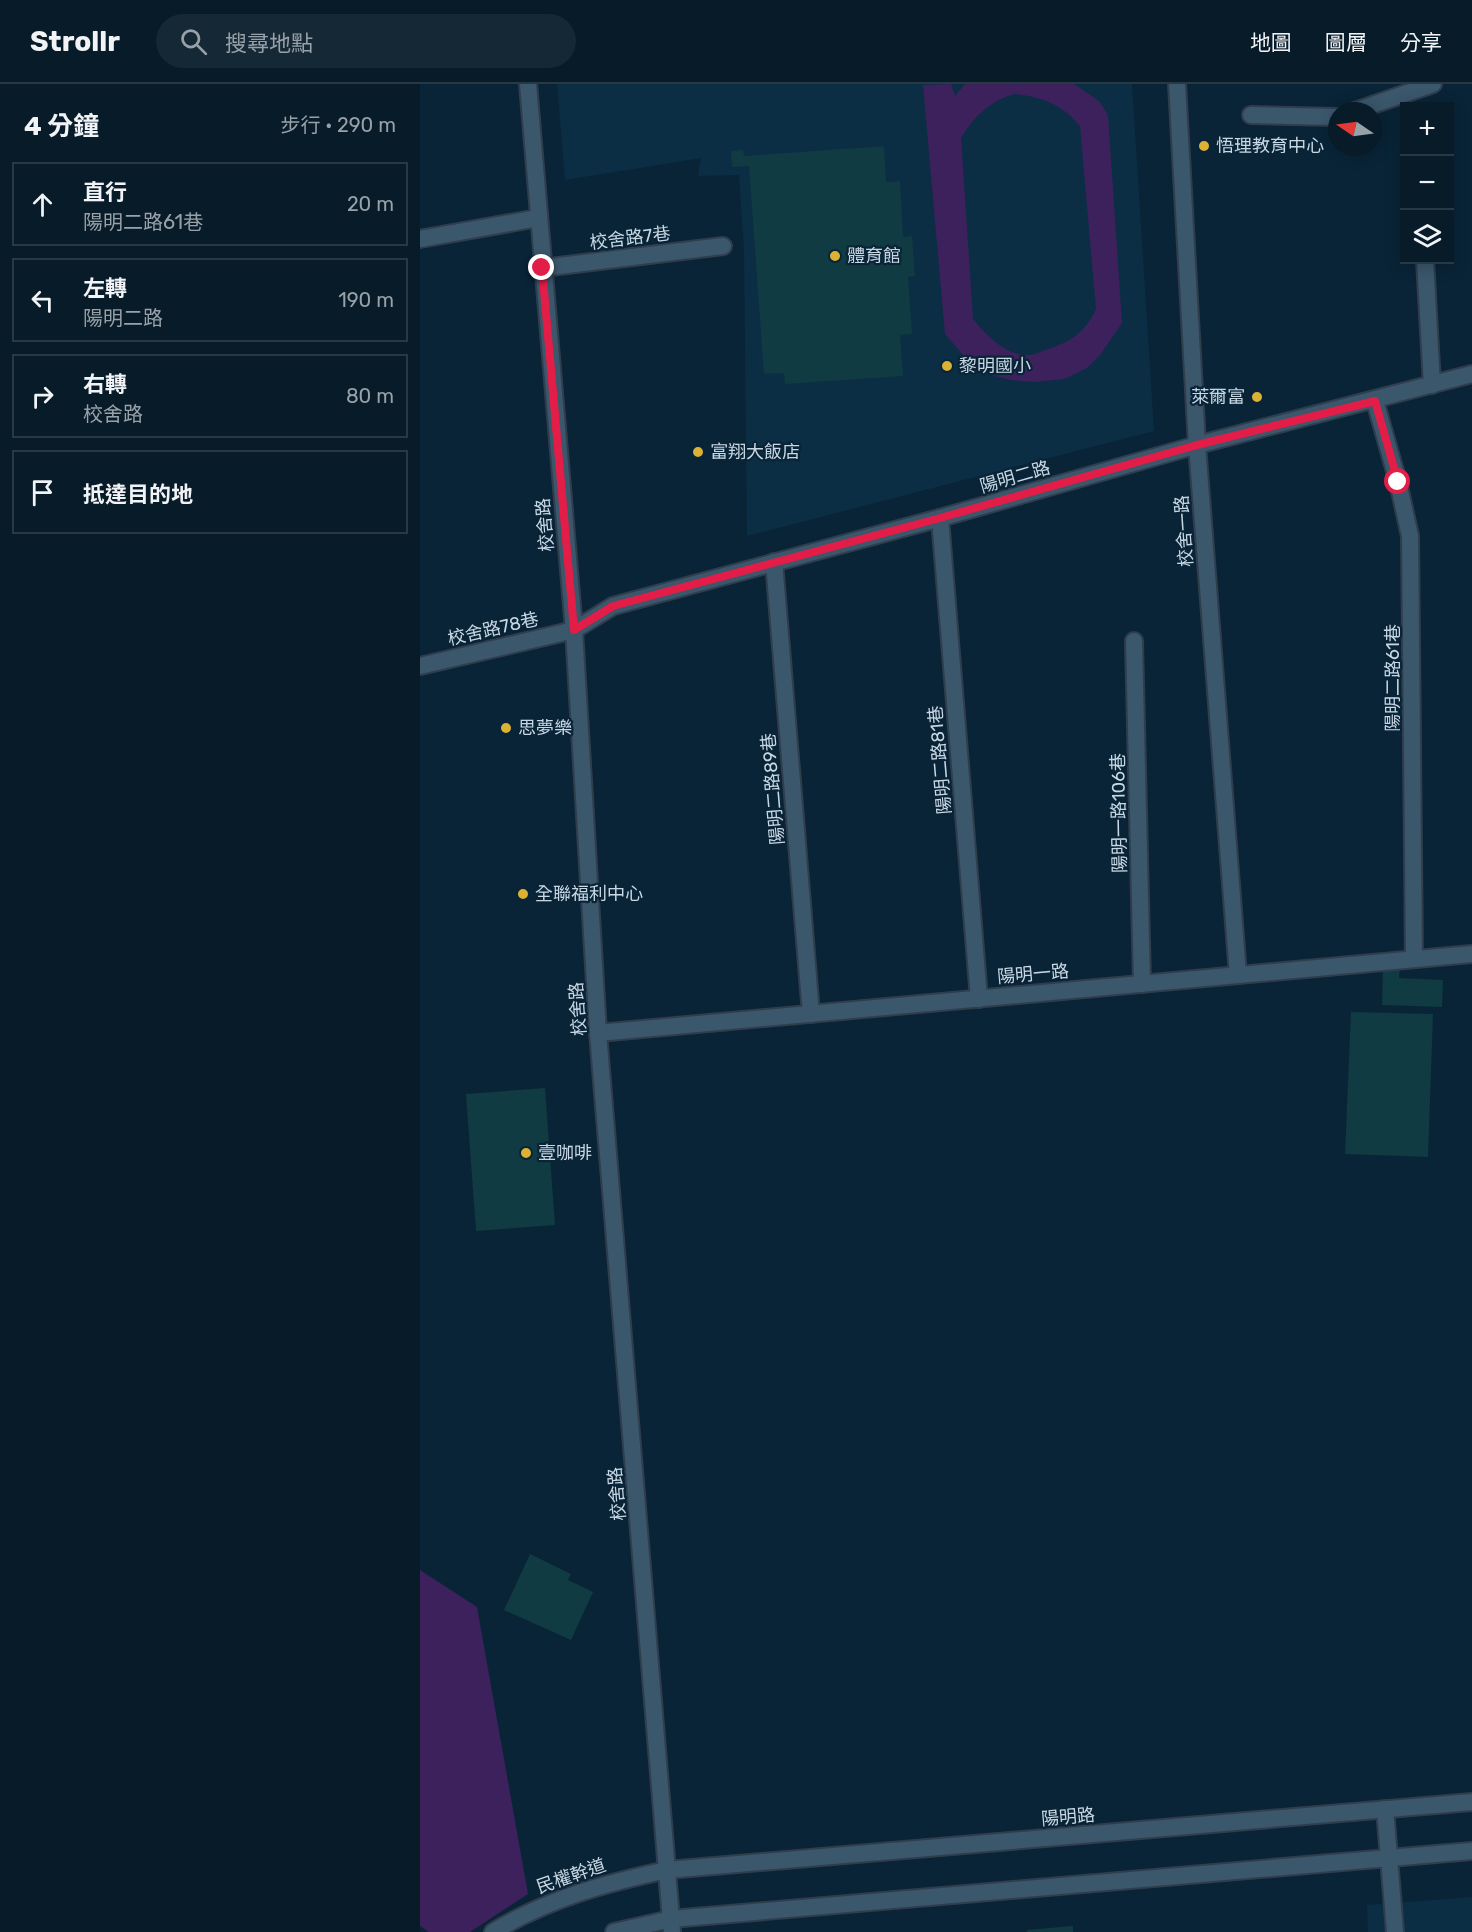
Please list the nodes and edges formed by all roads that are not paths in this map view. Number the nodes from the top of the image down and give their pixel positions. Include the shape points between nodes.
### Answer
1 (528, 84) edge
2 (1177, 84) edge
3 (1433, 84) edge
4 (1381, 102) edge
5 (1251, 115) dead end
6 (1328, 117) edge
7 (538, 218) junction
8 (420, 239) edge
9 (723, 246) dead end
10 (1425, 264) edge
11 (542, 268) junction
12 (1472, 374) edge
13 (1432, 385) junction
14 (1375, 401) junction
15 (1197, 445) junction
16 (940, 518) junction
17 (774, 562) junction
18 (574, 630) junction
19 (1134, 641) dead end
20 (420, 666) edge
21 (1472, 954) edge
22 (1414, 959) junction
23 (1238, 975) junction
24 (1142, 984) junction
25 (979, 999) junction
26 (811, 1014) junction
27 (598, 1033) junction
28 (1472, 1802) edge
29 (1385, 1809) junction
30 (1472, 1851) edge
31 (1389, 1857) junction
32 (667, 1870) junction
33 (672, 1925) edge
34 (493, 1932) edge
35 (614, 1932) edge
36 (643, 1932) edge
37 (1395, 1932) edge

1 - 7 street, 校舍路
2 - 15 street, 校舍一路
3 - 4 street
5 - 6 street
7 - 8 street
7 - 11 street, 校舍路
9 - 11 street, 校舍路7巷
10 - 13 street
11 - 18 street, 校舍路
12 - 13 street, 陽明二路
13 - 14 street, 陽明二路
14 - 15 street, 陽明二路
14 - 22 street, 陽明二路61巷 via 1410,536
15 - 16 street, 陽明二路
15 - 23 street, 校舍一路
16 - 17 street, 陽明二路
16 - 25 street, 陽明二路81巷
17 - 18 street, 陽明二路 via 613,606
17 - 26 street, 陽明二路89巷
18 - 20 street, 校舍路78巷
18 - 27 street, 校舍路
19 - 24 street, 陽明一路106巷
21 - 22 street, 陽明一路
22 - 23 street, 陽明一路
23 - 24 street, 陽明一路
24 - 25 street, 陽明一路
25 - 26 street, 陽明一路
26 - 27 street, 陽明一路
27 - 32 street, 校舍路
28 - 29 street, 陽明路
29 - 31 street
29 - 32 street, 陽明路
30 - 31 street
31 - 33 street
31 - 37 street
32 - 33 street, 校舍路
32 - 34 street, 民權幹道 via 596,1886 523,1913
33 - 35 street
33 - 36 street

